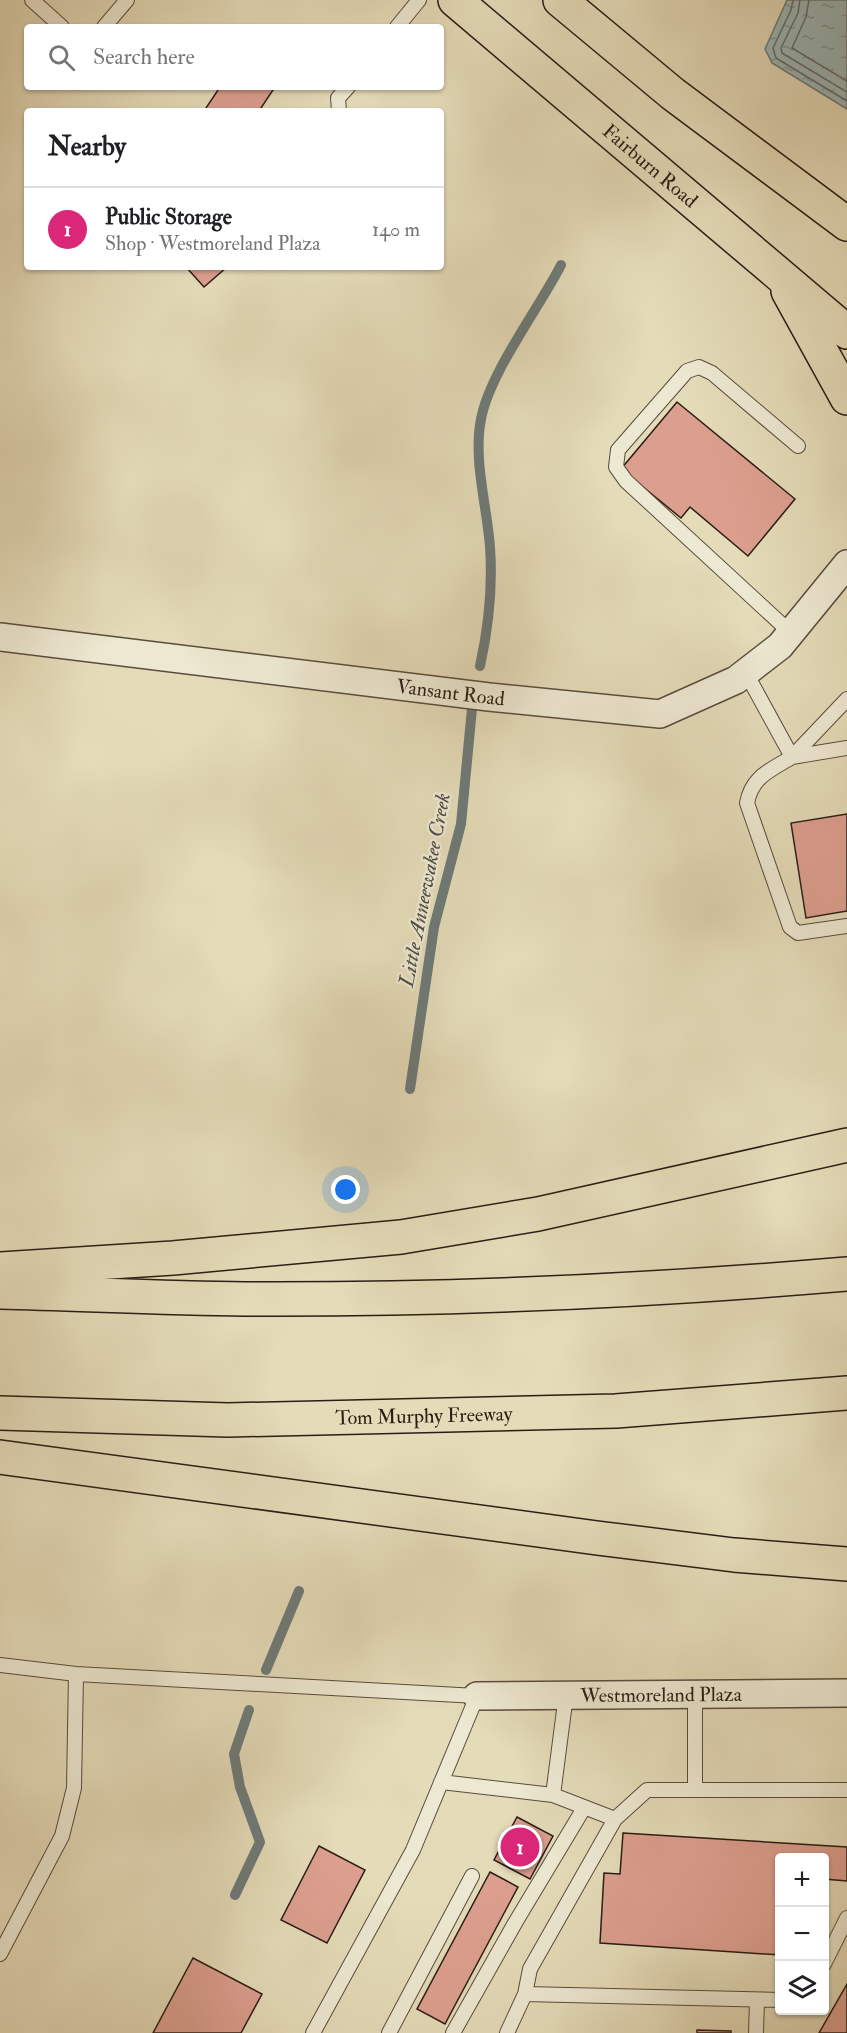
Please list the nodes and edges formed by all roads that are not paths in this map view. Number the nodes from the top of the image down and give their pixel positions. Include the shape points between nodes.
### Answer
1 (32, 0) edge
2 (127, 0) edge
3 (419, 0) edge
4 (455, 0) edge
5 (560, 0) edge
6 (59, 24) edge
7 (107, 24) edge
8 (399, 24) edge
9 (345, 90) edge
10 (339, 108) edge
11 (777, 170) junction
12 (847, 205) edge
13 (847, 224) edge
14 (777, 271) junction
15 (847, 332) edge
16 (847, 398) edge
17 (798, 446) dead end
18 (847, 564) edge
19 (791, 633) junction
20 (0, 637) edge
21 (746, 673) junction
22 (847, 699) edge
23 (847, 748) edge
24 (792, 757) junction
25 (847, 926) edge
26 (847, 1145) edge
27 (0, 1269) edge
28 (847, 1274) edge
29 (0, 1292) edge
30 (847, 1393) edge
31 (0, 1413) edge
32 (0, 1457) edge
33 (847, 1564) edge
34 (0, 1665) edge
35 (76, 1674) junction
36 (847, 1693) edge
37 (695, 1694) junction
38 (566, 1695) junction
39 (477, 1696) junction
40 (441, 1782) junction
41 (695, 1789) junction
42 (847, 1790) edge
43 (553, 1795) junction
44 (584, 1808) junction
45 (615, 1819) junction
46 (472, 1876) dead end
47 (847, 1918) edge
48 (0, 1954) edge
49 (826, 1961) edge
50 (525, 1994) junction
51 (757, 2000) junction
52 (775, 2000) edge
53 (313, 2033) edge
54 (389, 2033) edge
55 (453, 2033) edge
56 (507, 2033) edge
57 (756, 2033) edge

1 - 6 lane
2 - 7 lane
3 - 8 lane
4 - 14 main road, Fairburn Road
5 - 11 main road via 674,94
9 - 10 lane via 338,98
11 - 12 main road
11 - 13 main road
14 - 15 main road, Fairburn Road
14 - 16 main road
17 - 19 lane via 712,373 699,367 687,371 618,450 616,467 626,481
18 - 19 street, Vansant Road
19 - 21 street, Vansant Road
20 - 21 street, Vansant Road via 660,714
21 - 24 lane
22 - 24 lane
23 - 24 lane
24 - 25 lane via 761,776 750,788 747,803 790,927 798,933
26 - 27 main road via 538,1214 401,1237
28 - 29 main road via 712,1285 424,1296 244,1299
30 - 31 main road, Tom Murphy Freeway via 557,1413 228,1420
32 - 33 main road via 597,1538
34 - 35 lane
35 - 39 lane
35 - 48 lane via 74,1788 62,1836
36 - 37 street, Westmoreland Plaza
37 - 38 street, Westmoreland Plaza
37 - 41 lane
38 - 39 street, Westmoreland Plaza
38 - 43 lane
39 - 40 lane
40 - 43 lane
40 - 53 lane via 413,1850
41 - 42 lane
41 - 45 lane via 647,1790
43 - 44 lane
44 - 45 lane
44 - 55 lane
45 - 50 lane via 530,1969
46 - 54 lane
47 - 49 lane
50 - 51 lane
50 - 56 lane
51 - 52 lane
51 - 57 lane

